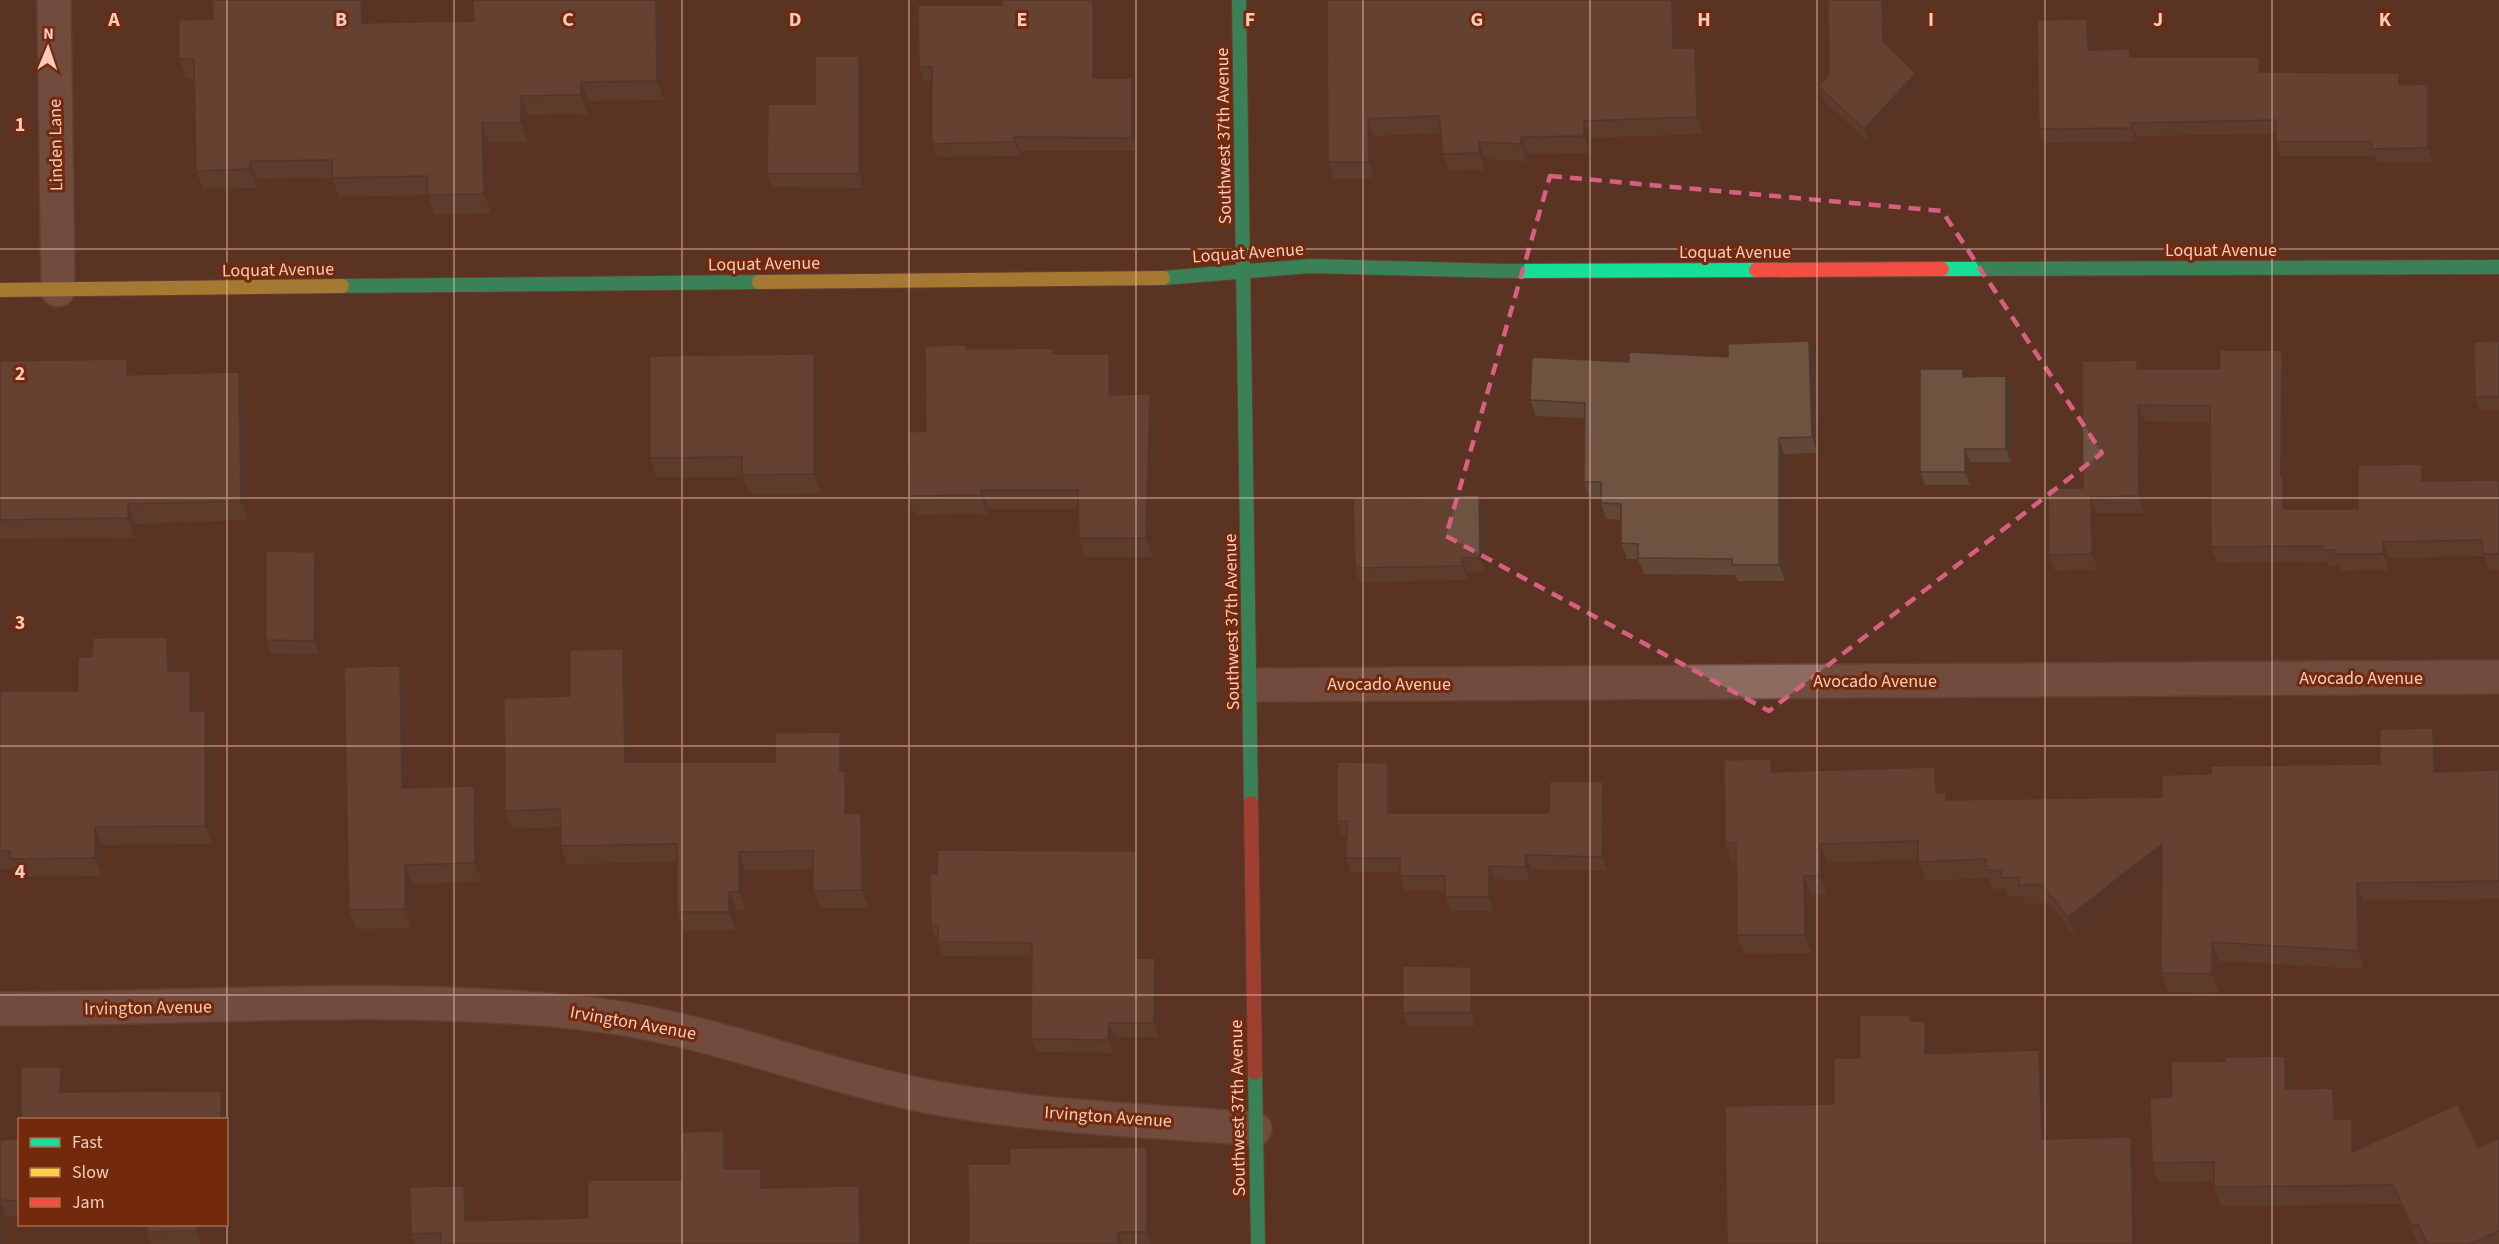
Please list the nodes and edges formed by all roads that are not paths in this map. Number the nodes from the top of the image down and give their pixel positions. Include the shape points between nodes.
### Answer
1 (54, 0) edge
2 (1239, 0) edge
3 (2499, 267) edge
4 (1244, 271) junction
5 (0, 290) edge
6 (58, 290) junction
7 (2499, 677) edge
8 (1251, 685) junction
9 (0, 1010) edge
10 (1255, 1129) junction
11 (1258, 1244) edge

1 - 6 street, Linden Lane
2 - 4 street, Southwest 37th Avenue
3 - 4 street, Loquat Avenue via 1505,271 1310,266
4 - 6 street, Loquat Avenue via 1165,278
4 - 8 street, Southwest 37th Avenue
5 - 6 street, Loquat Avenue
7 - 8 street, Avocado Avenue
8 - 10 street, Southwest 37th Avenue
9 - 10 street, Irvington Avenue via 377,1002 553,1010 675,1028 873,1085 974,1105
10 - 11 street, Southwest 37th Avenue

